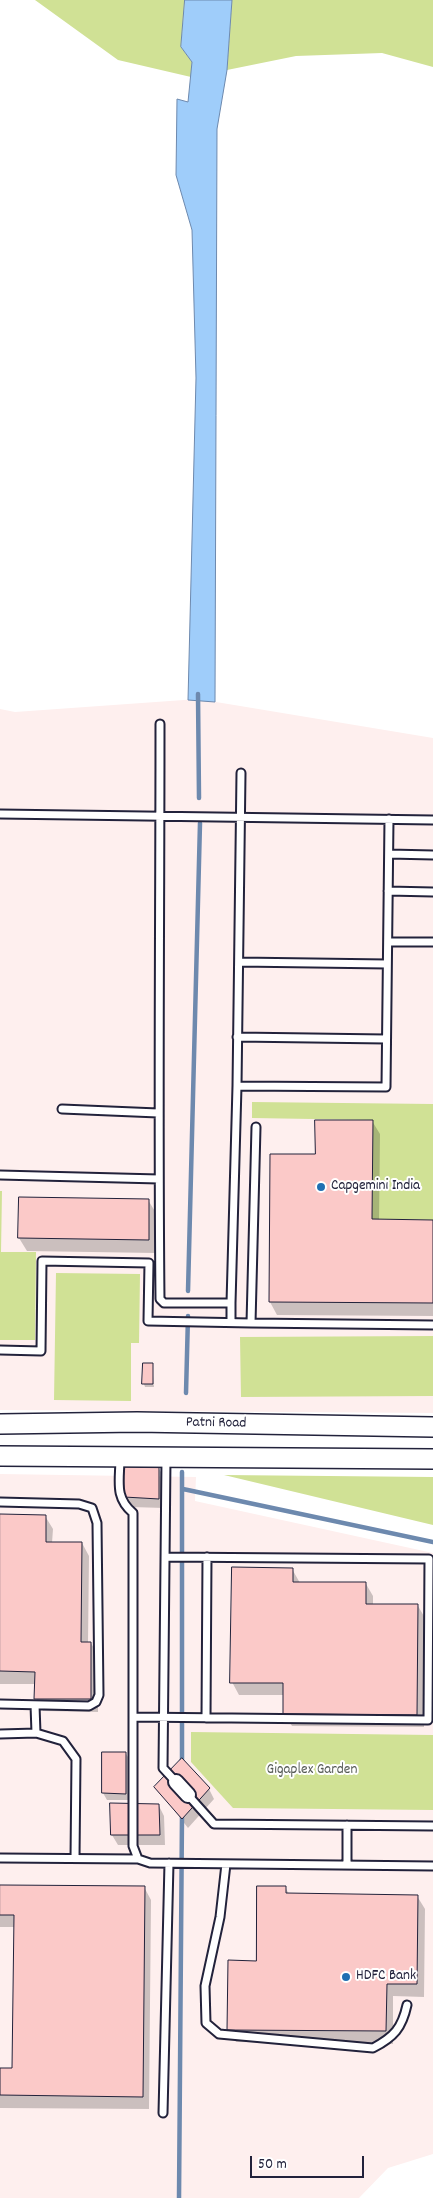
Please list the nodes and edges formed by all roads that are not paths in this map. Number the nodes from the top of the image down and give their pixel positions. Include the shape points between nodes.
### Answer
1 (160, 724) dead end
2 (241, 774) dead end
3 (0, 814) edge
4 (160, 816) junction
5 (240, 818) junction
6 (389, 819) junction
7 (433, 820) edge
8 (388, 854) junction
9 (433, 855) edge
10 (388, 891) junction
11 (433, 892) edge
12 (388, 942) junction
13 (433, 942) edge
14 (238, 962) junction
15 (387, 964) junction
16 (238, 1038) junction
17 (386, 1039) junction
18 (237, 1086) junction
19 (62, 1109) dead end
20 (158, 1113) junction
21 (256, 1127) dead end
22 (0, 1175) edge
23 (159, 1179) junction
24 (231, 1303) junction
25 (228, 1322) junction
26 (251, 1323) junction
27 (433, 1325) edge
28 (0, 1350) edge
29 (0, 1424) edge
30 (433, 1428) edge
31 (0, 1456) edge
32 (120, 1457) junction
33 (166, 1458) junction
34 (433, 1459) edge
35 (0, 1502) edge
36 (165, 1557) junction
37 (207, 1557) junction
38 (0, 1704) edge
39 (34, 1705) junction
40 (133, 1718) junction
41 (163, 1718) junction
42 (206, 1718) junction
43 (36, 1733) junction
44 (0, 1734) edge
45 (176, 1782) joint
46 (188, 1795) joint
47 (347, 1825) junction
48 (433, 1826) edge
49 (0, 1858) edge
50 (75, 1858) junction
51 (138, 1859) junction
52 (169, 1863) junction
53 (226, 1864) junction
54 (347, 1865) junction
55 (433, 1866) edge
56 (407, 2005) dead end
57 (163, 2113) dead end

1 - 4 lane
2 - 5 lane
3 - 4 lane
4 - 5 lane
4 - 20 lane
5 - 6 lane
5 - 14 lane
6 - 7 lane
6 - 8 lane
8 - 9 lane
8 - 10 lane
10 - 11 lane
10 - 12 lane
12 - 13 lane
12 - 15 lane
14 - 15 lane
14 - 16 lane
15 - 17 lane
16 - 17 lane
16 - 18 lane
17 - 18 lane via 386,1088
18 - 24 lane
19 - 20 lane
20 - 23 lane
21 - 26 lane
22 - 23 lane
23 - 24 lane via 160,1299 172,1304
24 - 25 lane
25 - 26 lane
25 - 28 lane via 148,1321 149,1262 42,1261 41,1350
26 - 27 lane
29 - 30 main road, Patni Road via 137,1422
31 - 32 main road
32 - 33 main road
32 - 40 lane via 120,1494 123,1504 134,1513
33 - 34 main road
33 - 36 lane
35 - 39 lane via 79,1504 92,1508 97,1523 99,1695 89,1706
36 - 37 lane
36 - 41 lane
37 - 42 lane
37 - 42 lane via 429,1559 429,1597 428,1720
38 - 39 lane
39 - 43 lane
40 - 41 lane
40 - 51 lane via 133,1846
41 - 42 lane
41 - 45 lane via 163,1768
43 - 44 lane
43 - 50 lane via 63,1741 76,1758
45 - 46 street
46 - 47 lane via 214,1824
47 - 48 lane
47 - 54 lane
49 - 50 lane
50 - 51 lane
51 - 52 lane
52 - 53 lane
52 - 57 lane
53 - 54 lane
53 - 56 lane via 220,1917 205,1986 206,2023 219,2034 373,2048 388,2040 403,2023
54 - 55 lane

